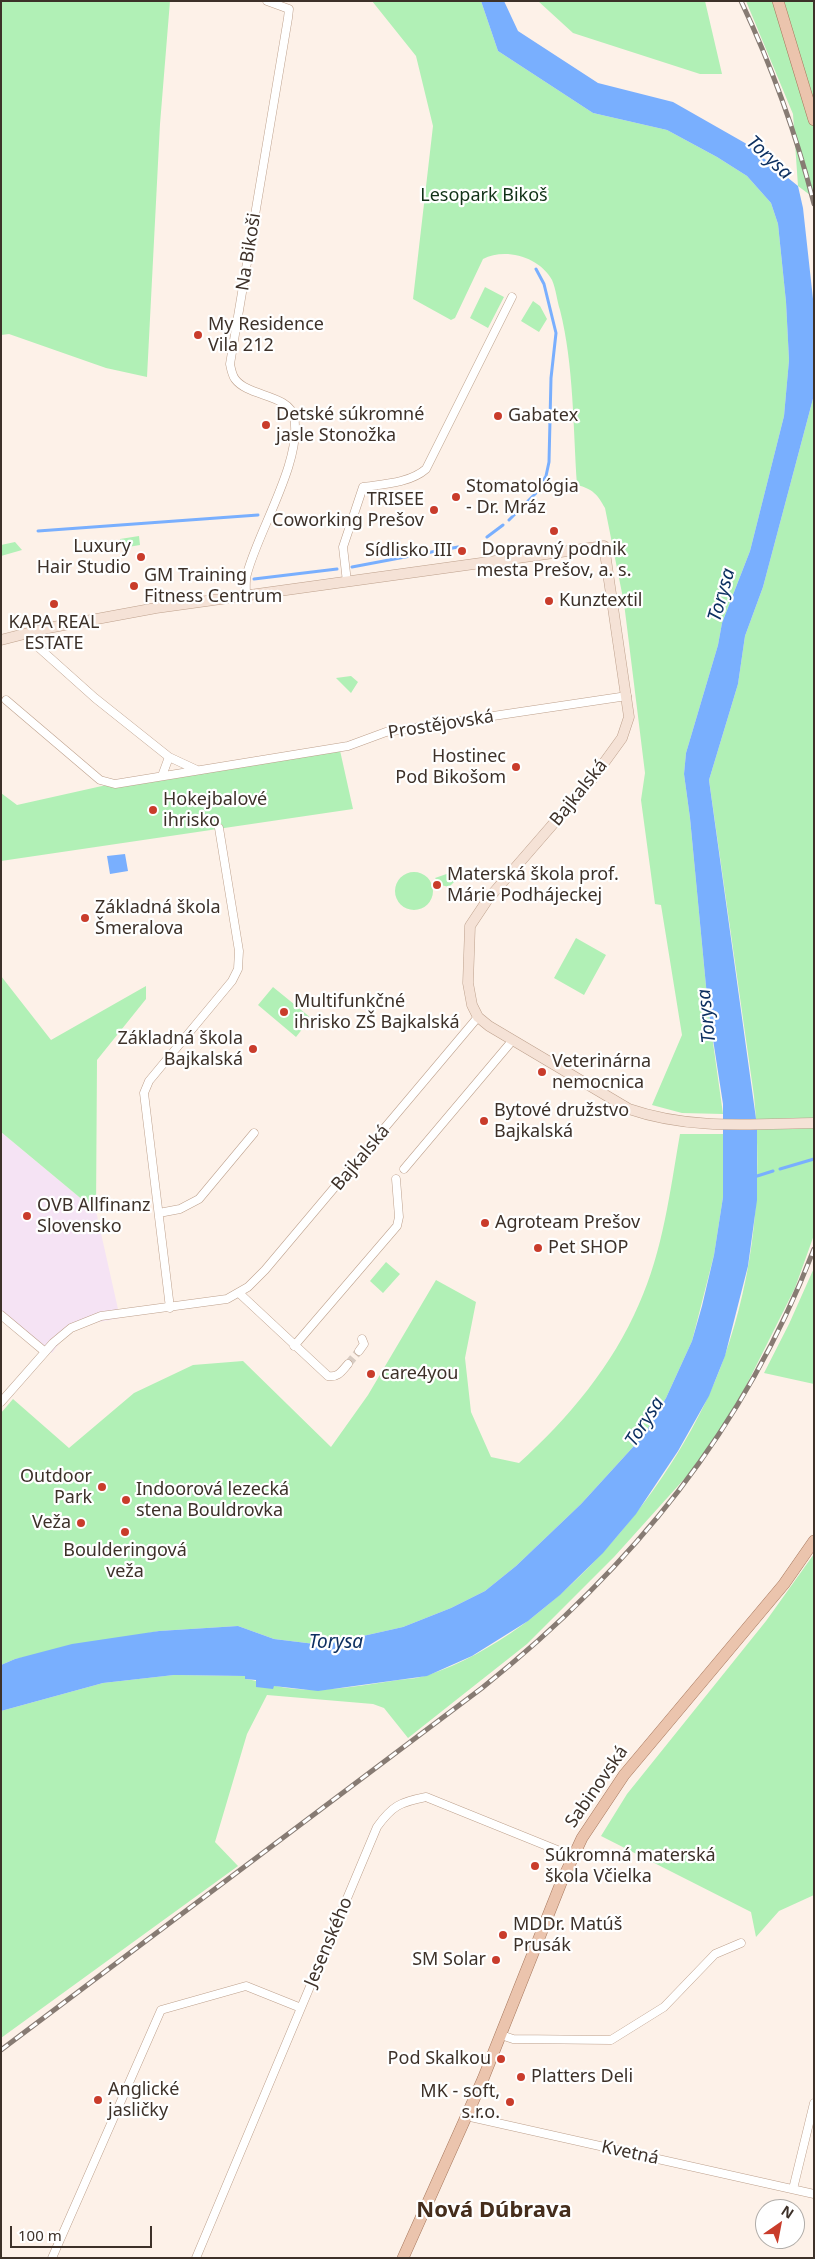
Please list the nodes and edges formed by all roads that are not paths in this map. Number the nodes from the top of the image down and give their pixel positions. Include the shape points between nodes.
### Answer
1 (267, 1) edge
2 (778, 1) edge
3 (814, 120) edge
4 (512, 297) dead end
5 (347, 582) junction
6 (246, 596) junction
7 (32, 632) junction
8 (1, 640) edge
9 (627, 696) junction
10 (6, 700) dead end
11 (169, 757) junction
12 (197, 770) junction
13 (162, 776) junction
14 (218, 828) dead end
15 (478, 1017) junction
16 (512, 1041) junction
17 (814, 1123) edge
18 (254, 1133) dead end
19 (404, 1169) dead end
20 (396, 1178) dead end
21 (159, 1213) junction
22 (238, 1293) junction
23 (170, 1308) junction
24 (1, 1315) edge
25 (362, 1339) dead end
26 (294, 1346) junction
27 (44, 1351) junction
28 (359, 1351) tunnel mouth
29 (348, 1364) tunnel mouth
30 (1, 1402) edge
31 (814, 1541) edge
32 (572, 1856) junction
33 (741, 1943) dead end
34 (301, 2008) junction
35 (501, 2035) junction
36 (814, 2104) edge
37 (466, 2116) junction
38 (793, 2190) junction
39 (814, 2194) edge
40 (52, 2258) edge
41 (196, 2258) edge
42 (404, 2258) edge

1 - 6 street, Na Bikoši via 289,9 230,364 234,378 243,387 282,402 293,414 295,427 279,493 246,576
2 - 3 main road
4 - 5 street via 426,468 409,479 363,487 344,547
5 - 6 street
5 - 9 street, Bajkalská via 604,546
6 - 7 street via 96,618
7 - 8 street
7 - 11 street via 38,648
9 - 12 street, Prostějovská via 386,732 348,746
9 - 15 street, Bajkalská via 629,717 622,738 549,830 488,899 470,926 468,983
10 - 13 street, Prostějovská via 100,780 115,784
11 - 12 street
11 - 13 street
12 - 13 street, Prostějovská
14 - 21 street via 239,951 238,969 232,981 149,1081 144,1093
15 - 16 street
15 - 22 street, Bajkalská via 259,1277
16 - 17 street via 629,1109 676,1122
16 - 19 street
18 - 21 street via 199,1199 180,1209
20 - 26 street via 399,1217 396,1226
21 - 23 street
22 - 23 street, Bajkalská via 227,1299
22 - 26 street
23 - 27 street, Bajkalská via 101,1316 71,1328
24 - 27 street
25 - 28 street via 364,1344
26 - 29 street via 328,1376 339,1375
27 - 30 street, Bajkalská
31 - 32 main road, Sabinovská via 784,1584 624,1775
32 - 34 street, Jesenského via 426,1797 404,1801 389,1810 377,1828
32 - 35 main road, Sabinovská
33 - 35 street via 715,1954 664,2007 611,2040
34 - 40 street via 246,1986 161,2010
34 - 41 street, Jesenského
35 - 37 main road, Sabinovská
36 - 38 street
37 - 38 street, Kvetná
37 - 42 main road, Sabinovská
38 - 39 street, Kvetná

